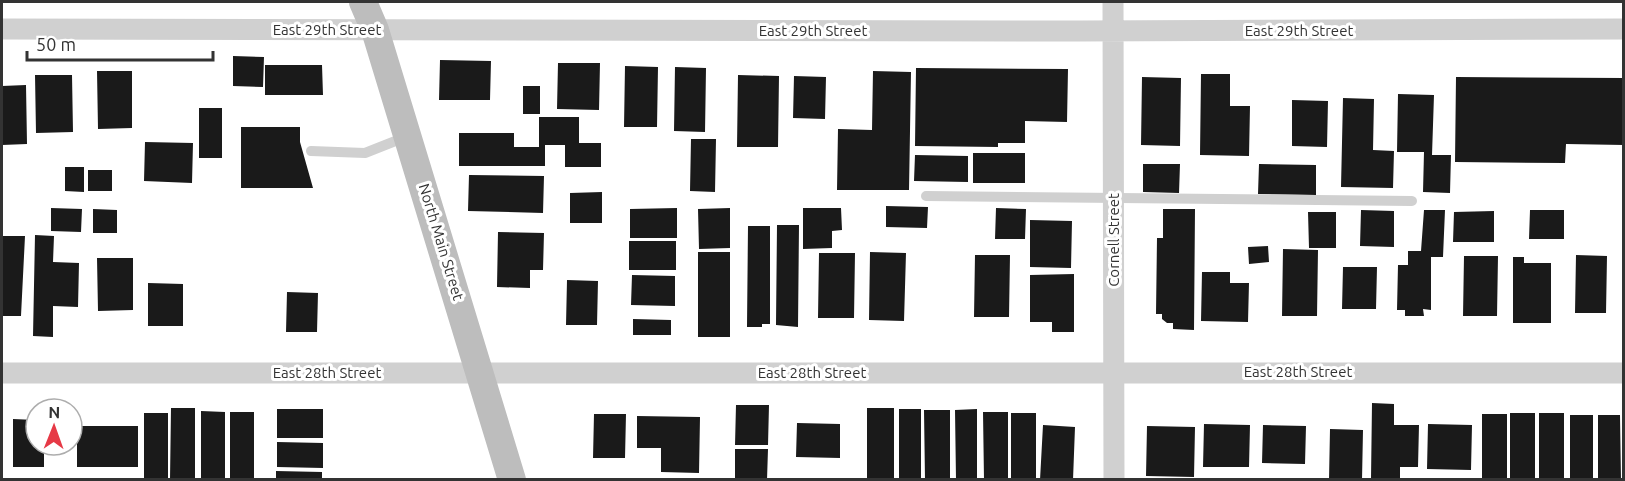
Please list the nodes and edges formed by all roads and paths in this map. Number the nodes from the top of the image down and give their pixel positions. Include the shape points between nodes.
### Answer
1 (1113, 2) edge
2 (367, 10) edge
3 (2, 29) edge
4 (1623, 29) edge
5 (1114, 31) junction
6 (408, 136) junction
7 (311, 151) dead end
8 (926, 196) dead end
9 (1113, 197) junction
10 (1412, 201) dead end
11 (1114, 372) junction
12 (2, 373) edge
13 (481, 373) junction
14 (1623, 373) edge
15 (512, 480) edge
16 (1114, 480) edge

1 - 5 street, Cornell Street
2 - 3 street, East 29th Street
2 - 5 street, East 29th Street
2 - 6 main road, North Main Street
4 - 5 street, East 29th Street
5 - 9 street, Cornell Street
6 - 7 lane via 365,153
6 - 13 main road, North Main Street
8 - 9 lane
9 - 10 lane
9 - 11 street, Cornell Street
11 - 13 street, East 28th Street
11 - 14 street, East 28th Street
11 - 16 street, Cornell Street
12 - 13 street, East 28th Street
13 - 15 main road, North Main Street

